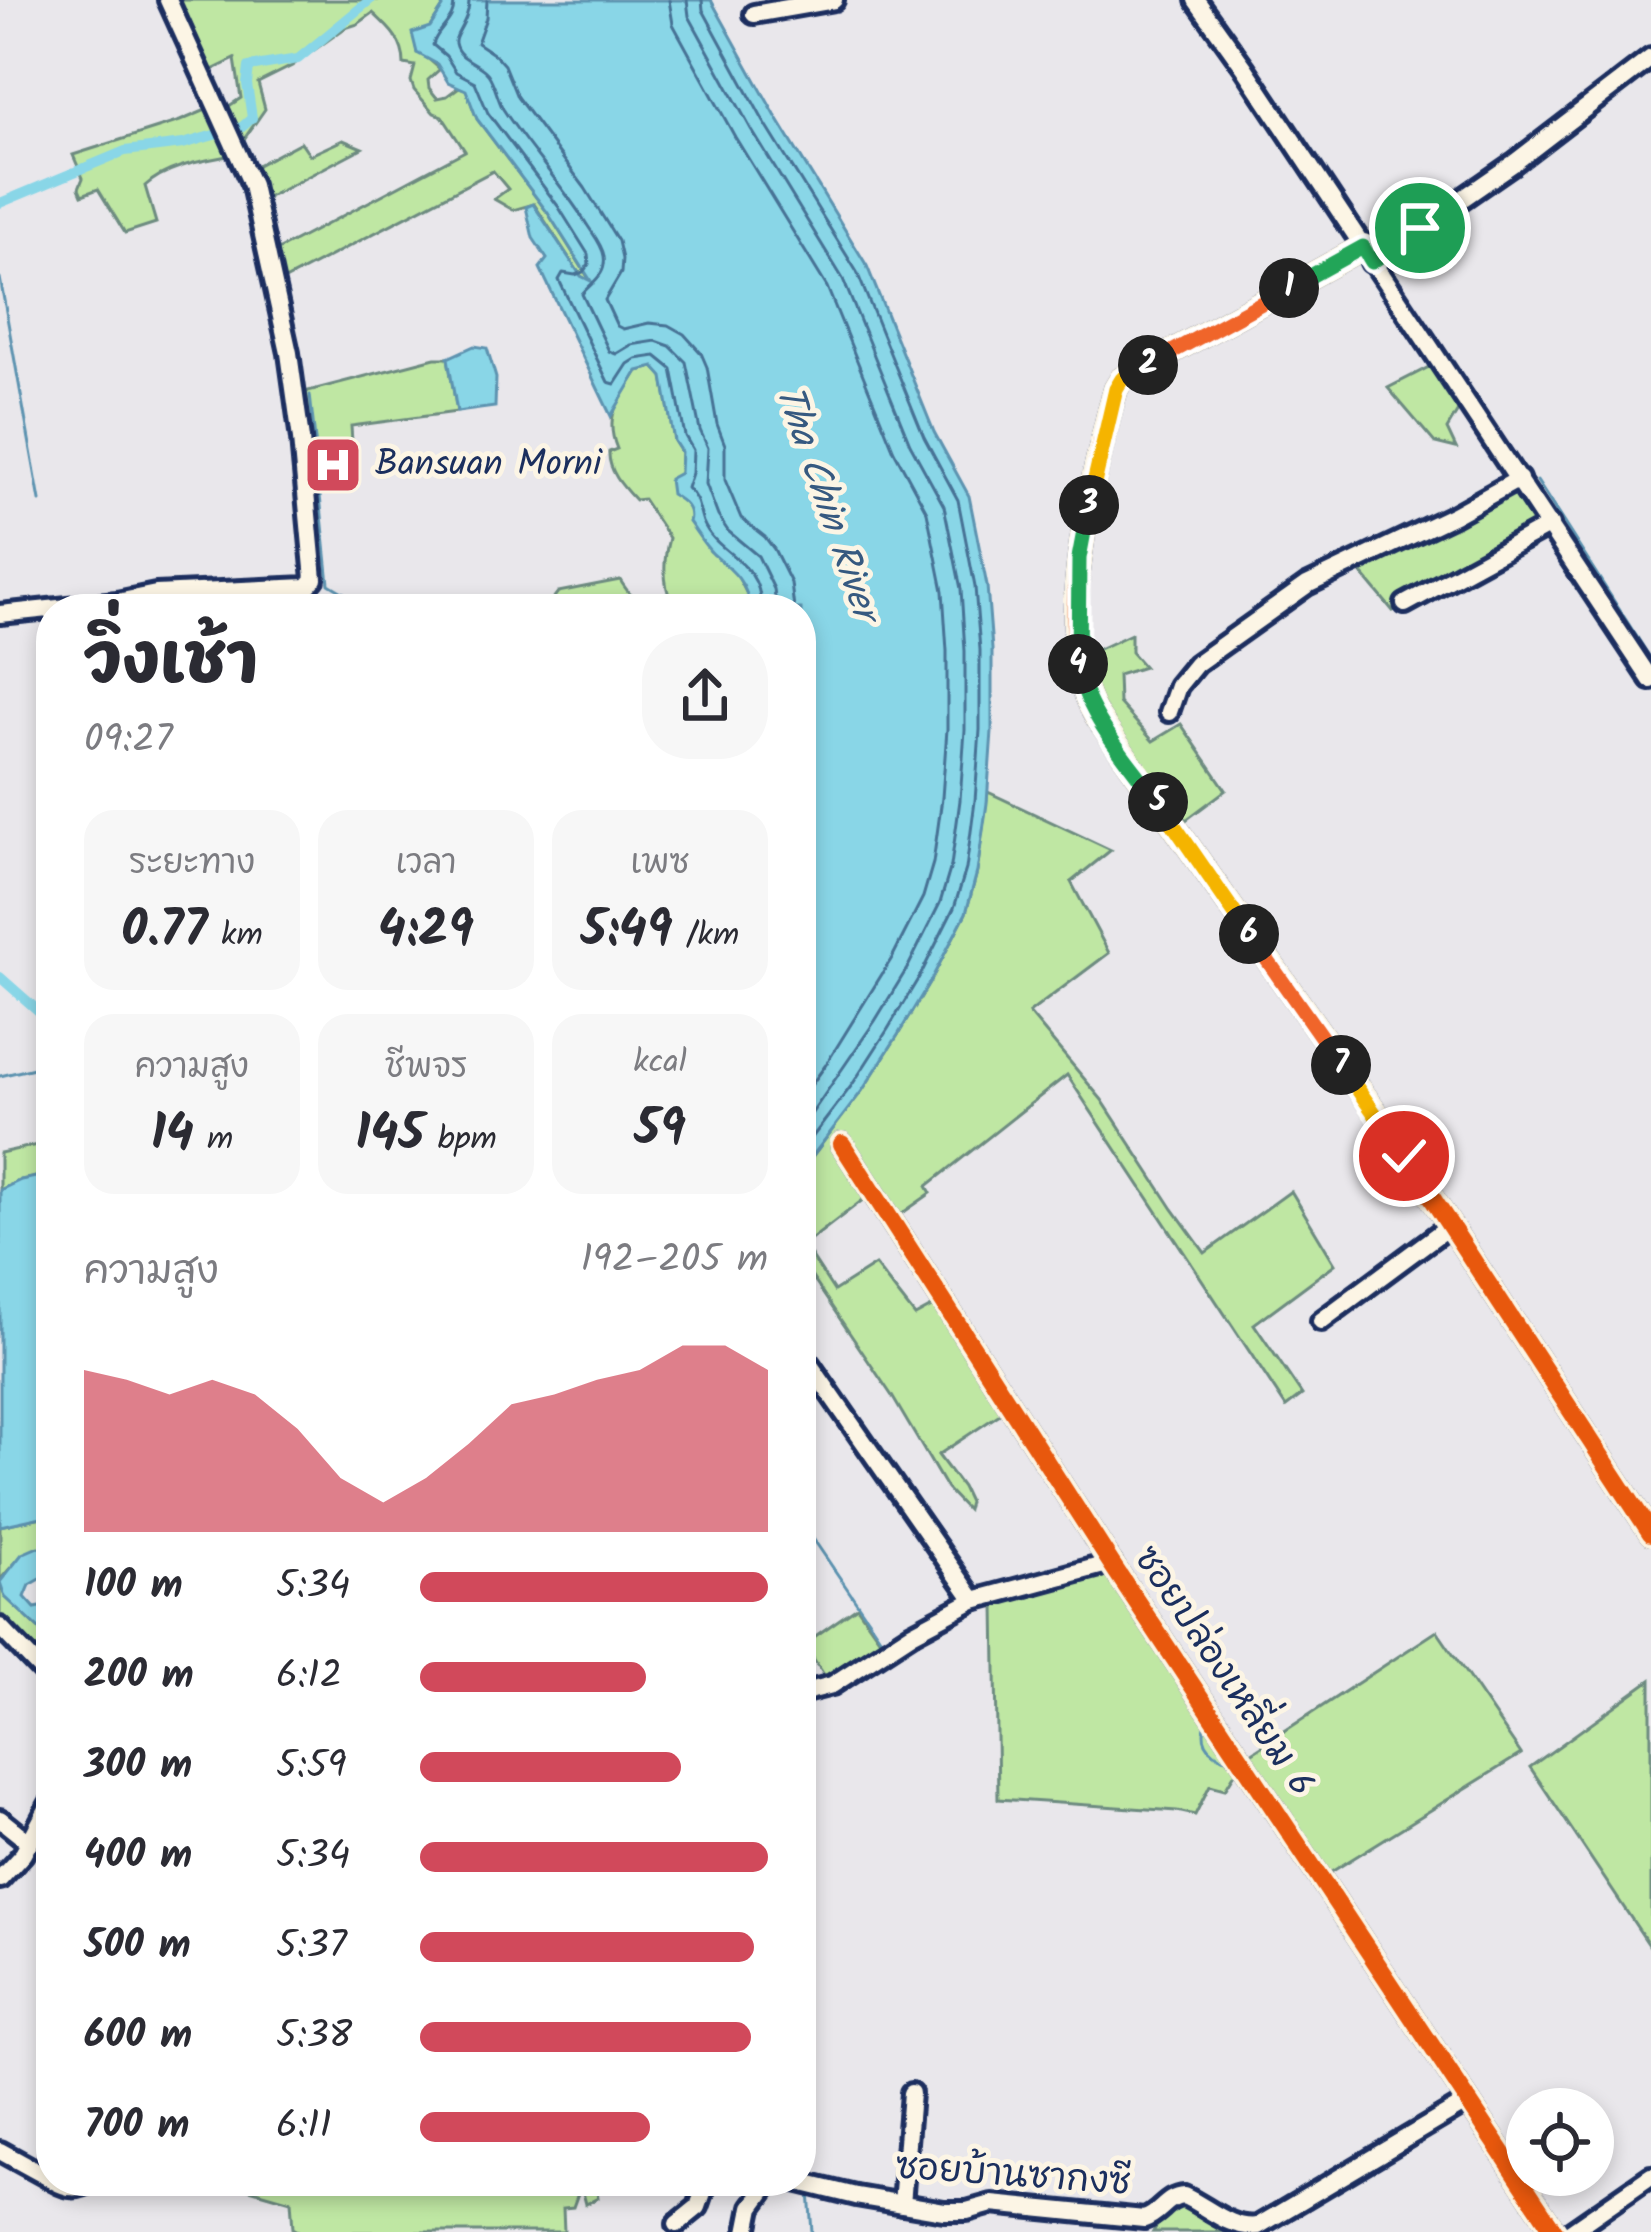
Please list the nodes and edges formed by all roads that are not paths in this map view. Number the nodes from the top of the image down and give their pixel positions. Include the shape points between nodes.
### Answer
1 (168, 0) edge
2 (834, 0) edge
3 (1196, 0) edge
4 (754, 14) dead end
5 (1651, 58) edge
6 (1367, 254) junction
7 (1519, 479) junction
8 (1550, 525) junction
9 (156, 594) edge
10 (1406, 604) dead end
11 (36, 610) edge
12 (0, 614) edge
13 (1651, 680) edge
14 (1169, 712) dead end
15 (842, 1144) dead end
16 (1449, 1226) junction
17 (1321, 1321) dead end
18 (816, 1374) edge
19 (1651, 1533) edge
20 (1111, 1563) junction
21 (974, 1600) junction
22 (0, 1627) edge
23 (36, 1664) edge
24 (816, 1689) edge
25 (0, 1819) edge
26 (36, 1831) edge
27 (30, 1843) junction
28 (0, 1879) edge
29 (911, 2092) dead end
30 (1467, 2102) junction
31 (0, 2151) edge
32 (36, 2171) edge
33 (1651, 2176) edge
34 (816, 2186) edge
35 (702, 2196) edge
36 (760, 2196) edge
37 (902, 2204) junction
38 (677, 2224) dead end
39 (747, 2232) edge
40 (1555, 2232) edge
41 (1570, 2232) edge

1 - 9 street via 252,185 284,322 314,564 307,587
2 - 4 street
3 - 6 street
5 - 6 street via 1514,163
6 - 7 street
6 - 16 street via 1122,379 1079,558 1077,652 1096,715
7 - 8 street
7 - 14 street via 1315,580 1196,664
8 - 10 street
8 - 13 street
11 - 12 street
15 - 20 street, ซอยปล่องเหลี่ยม 6
16 - 17 street
16 - 19 street
18 - 21 street
20 - 21 street
20 - 30 street, ซอยปล่องเหลี่ยม 6
21 - 24 street
22 - 23 street
25 - 27 street
26 - 27 street
27 - 28 street
29 - 37 street
30 - 37 street, ซอยบ้านซากงซี via 1258,2226 1237,2226 1184,2196 1144,2218
30 - 40 street, ซอยปล่องเหลี่ยม 6
31 - 32 street
33 - 41 street
34 - 37 street, ซอยบ้านซากงซี
35 - 38 street
36 - 39 street

